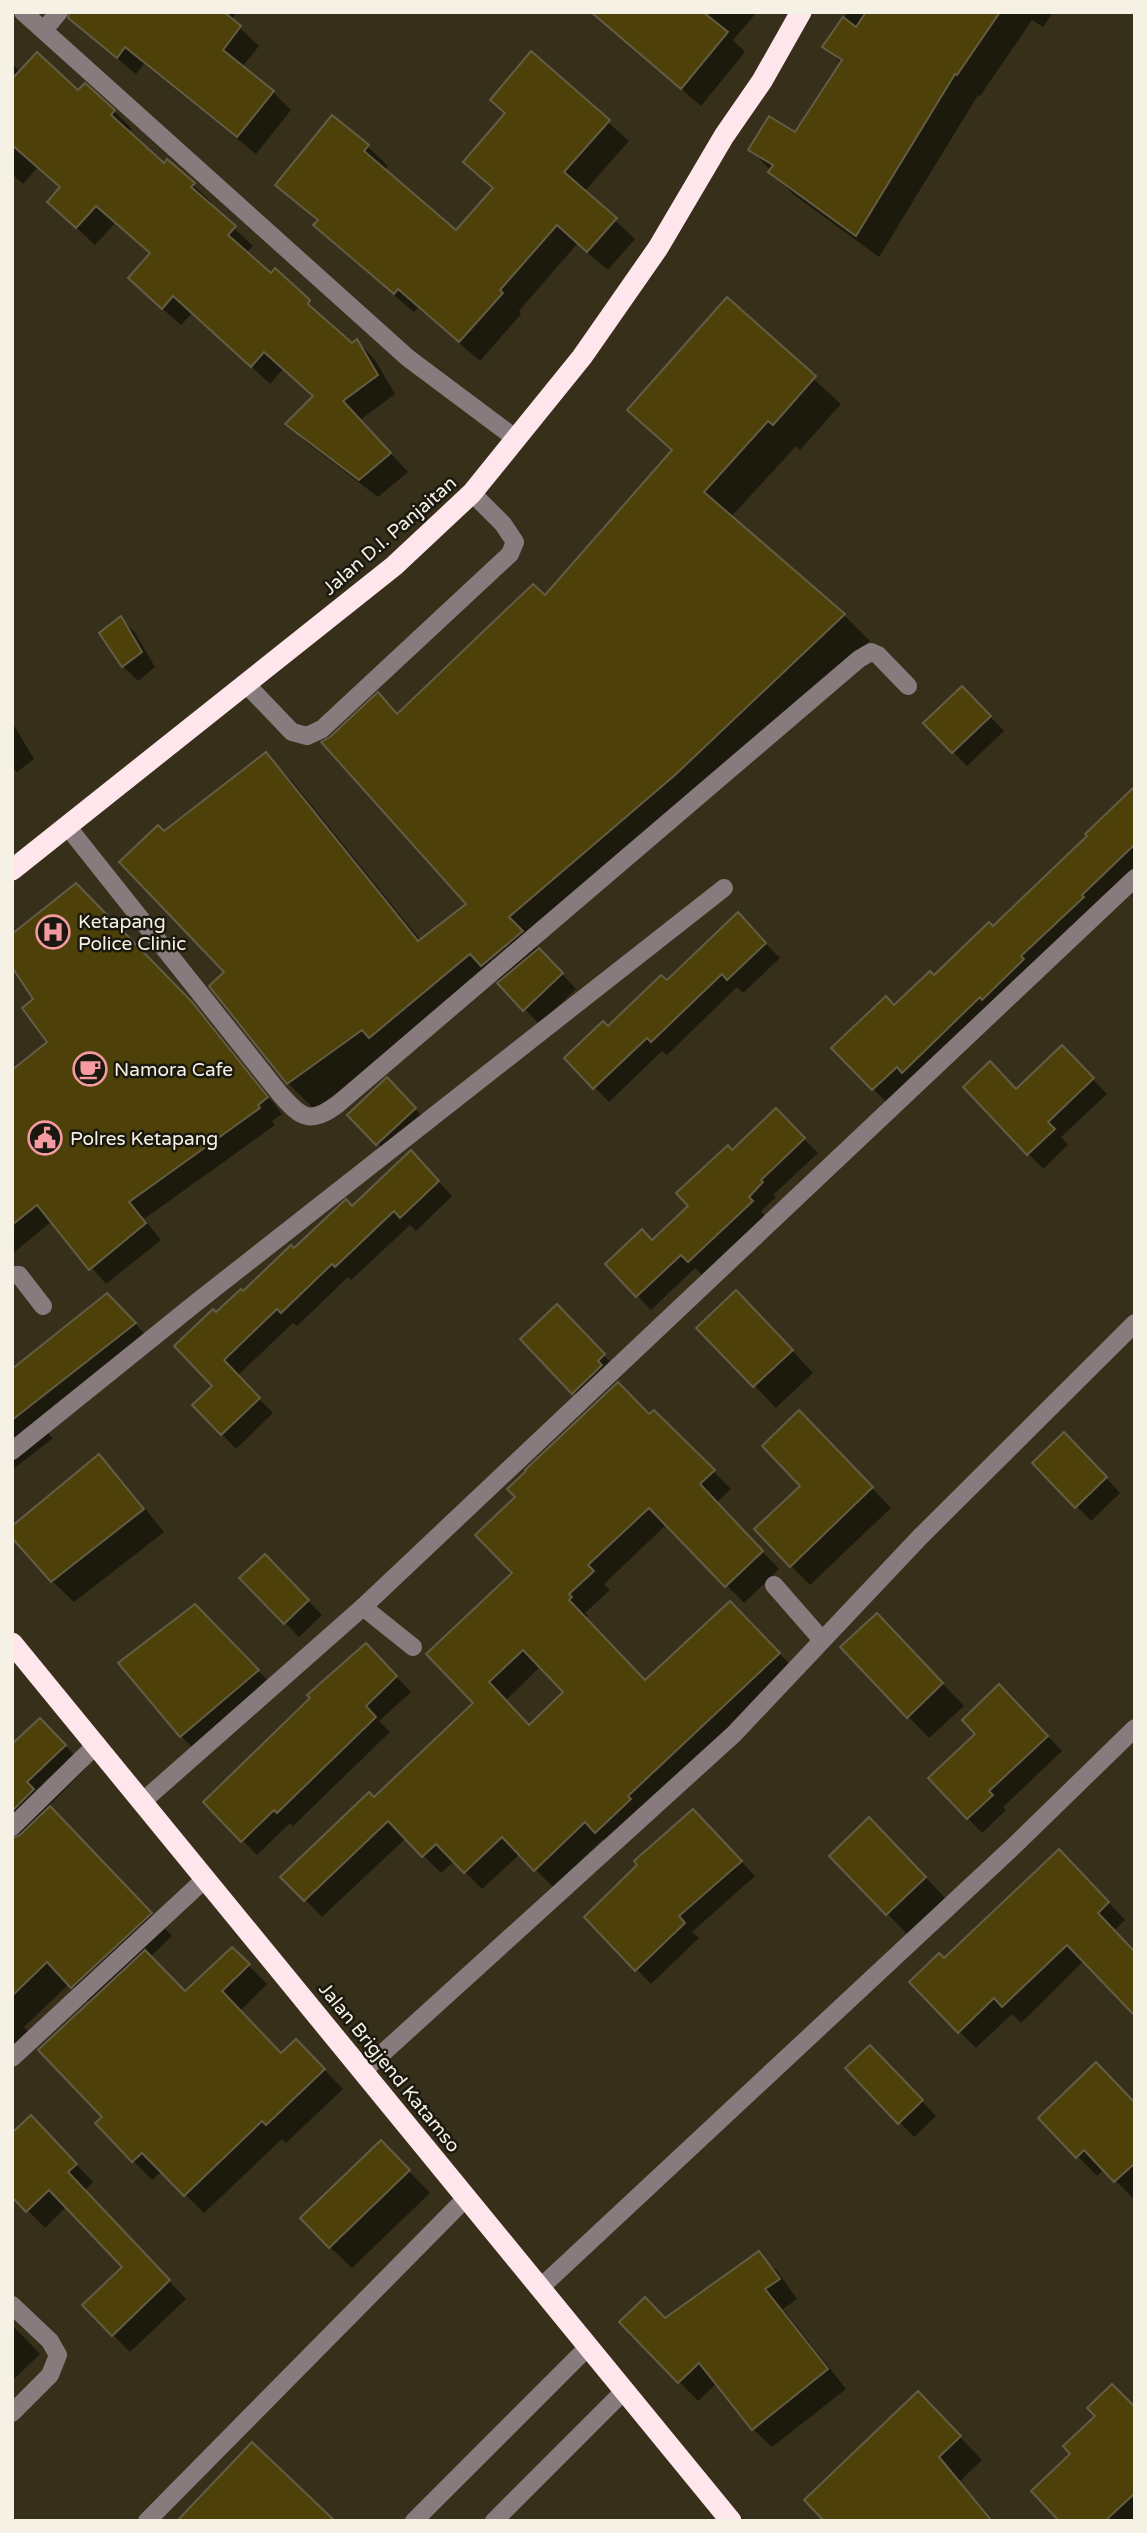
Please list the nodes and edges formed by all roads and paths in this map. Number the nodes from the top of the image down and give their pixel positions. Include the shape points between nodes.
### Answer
1 (23, 12) edge
2 (59, 12) edge
3 (801, 12) edge
4 (44, 30) junction
5 (515, 438) junction
6 (472, 493) junction
7 (246, 684) junction
8 (908, 687) dead end
9 (67, 827) junction
10 (15, 864) edge
11 (1135, 878) edge
12 (724, 888) dead end
13 (12, 1275) edge
14 (43, 1306) dead end
15 (1135, 1323) edge
16 (12, 1451) edge
17 (774, 1585) dead end
18 (363, 1607) junction
19 (822, 1640) junction
20 (12, 1643) edge
21 (413, 1647) dead end
22 (1135, 1728) edge
23 (97, 1744) junction
24 (142, 1802) junction
25 (12, 1827) edge
26 (205, 1879) junction
27 (12, 2058) edge
28 (363, 2071) junction
29 (467, 2197) junction
30 (541, 2287) junction
31 (12, 2305) edge
32 (589, 2346) junction
33 (625, 2390) junction
34 (12, 2413) edge
35 (147, 2521) edge
36 (414, 2521) edge
37 (494, 2521) edge
38 (731, 2521) edge

1 - 4 street
2 - 4 street
3 - 5 highway, Jalan D.I. Panjaitan via 658,248 582,357
4 - 5 street via 408,358
5 - 6 highway, Jalan D.I. Panjaitan
6 - 7 highway, Jalan D.I. Panjaitan via 394,566
6 - 7 street via 503,524 514,542 510,554 322,729 307,736 292,732
7 - 9 highway, Jalan D.I. Panjaitan
8 - 9 street via 878,655 871,652 859,659 338,1104 313,1118 296,1113 279,1094
9 - 10 highway, Jalan D.I. Panjaitan
11 - 18 street
12 - 16 street
13 - 14 street via 19,1275
15 - 19 street
17 - 19 street
18 - 21 street
18 - 24 street
19 - 28 street via 734,1734
20 - 23 highway, Jalan Brigjend Katamso
22 - 30 street
23 - 24 highway, Jalan Brigjend Katamso
23 - 25 street
24 - 26 highway, Jalan Brigjend Katamso
26 - 27 street
26 - 28 highway, Jalan Brigjend Katamso
28 - 29 highway, Jalan Brigjend Katamso
29 - 30 highway, Jalan Brigjend Katamso
29 - 35 street
30 - 32 highway, Jalan Brigjend Katamso
31 - 34 street via 50,2341 58,2355 50,2375
32 - 33 highway, Jalan Brigjend Katamso
32 - 36 street
33 - 37 street
33 - 38 highway, Jalan Brigjend Katamso

